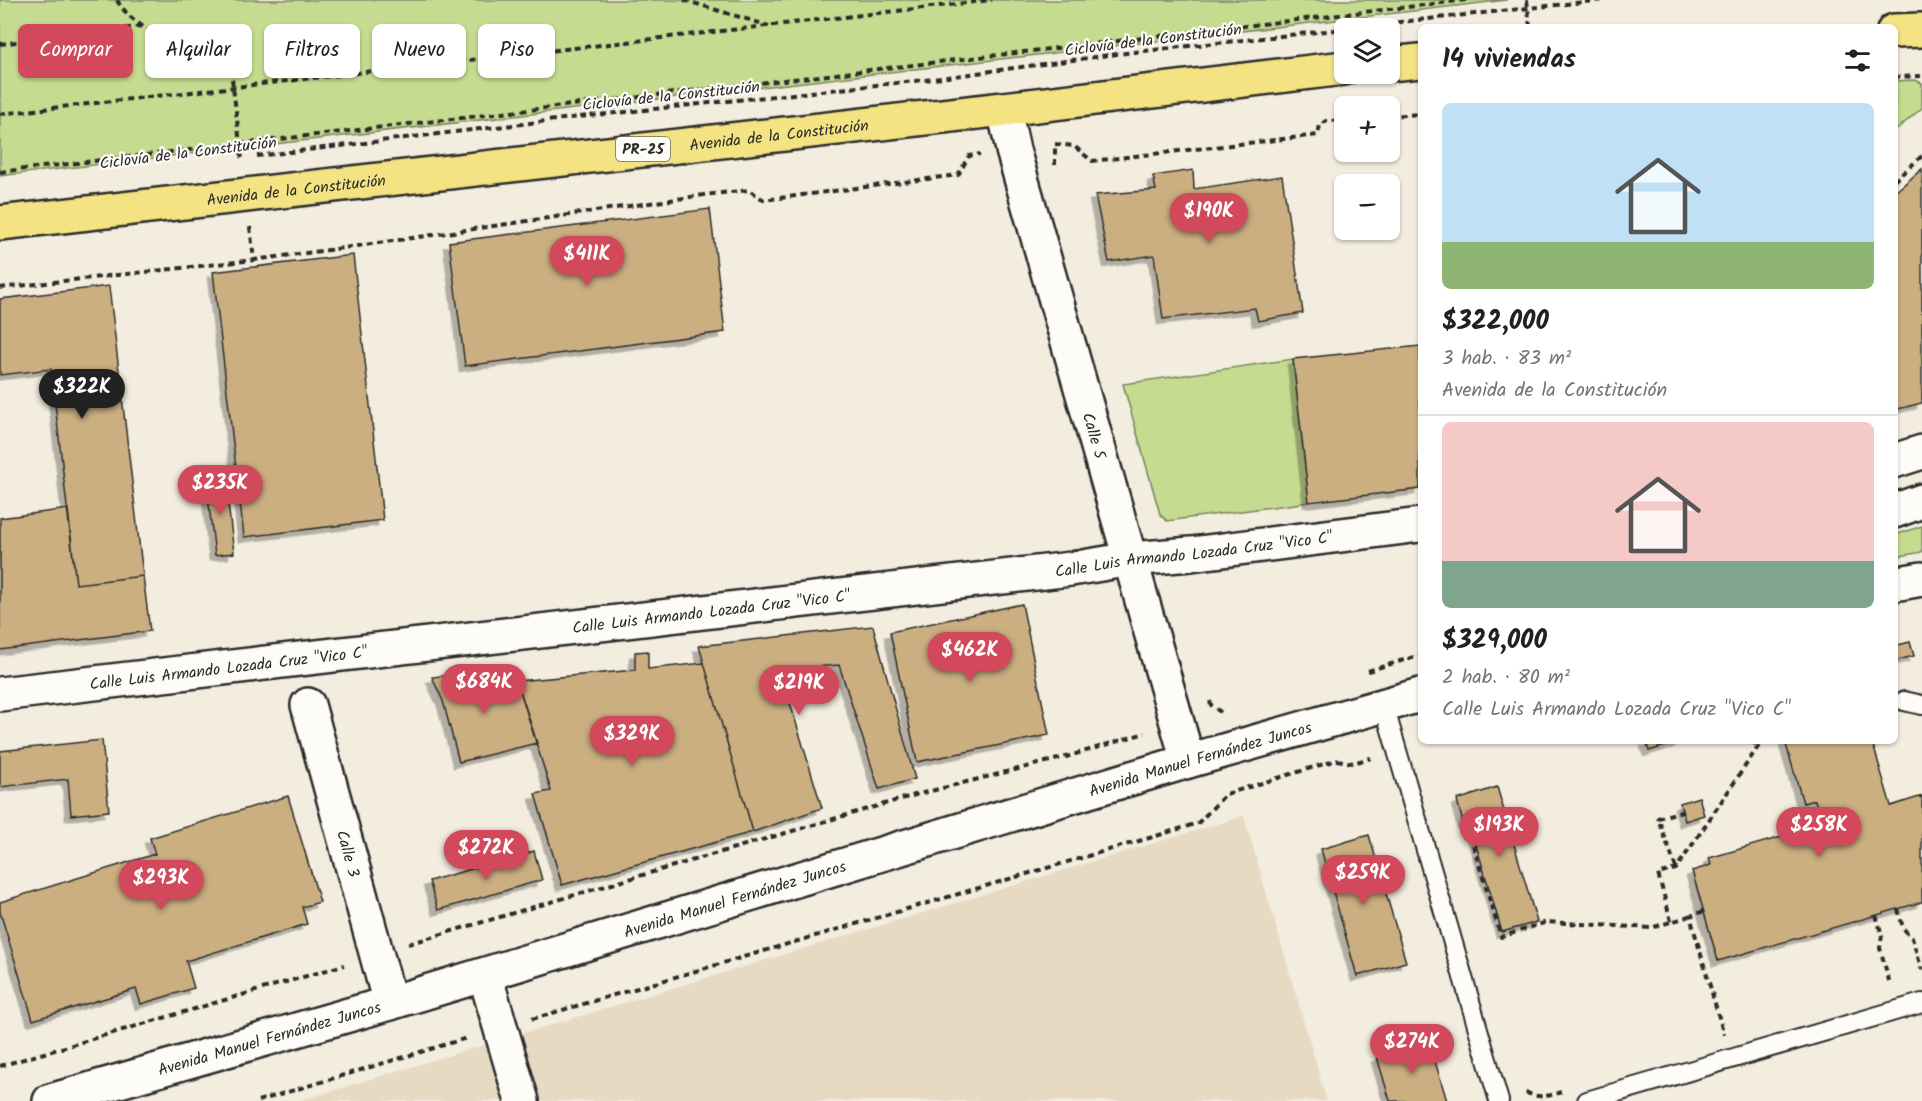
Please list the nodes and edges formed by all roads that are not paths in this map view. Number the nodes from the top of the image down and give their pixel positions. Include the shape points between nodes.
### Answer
1 (1922, 30) edge
2 (1898, 32) edge
3 (1418, 61) edge
4 (1400, 63) edge
5 (1334, 70) edge
6 (1005, 109) junction
7 (0, 223) edge
8 (1922, 452) edge
9 (1898, 460) edge
10 (1922, 501) edge
11 (1898, 509) edge
12 (1418, 525) edge
13 (1131, 559) junction
14 (1922, 579) edge
15 (1898, 583) edge
16 (0, 694) edge
17 (1418, 697) edge
18 (308, 705) dead end
19 (1384, 706) junction
20 (1188, 761) junction
21 (485, 975) junction
22 (1922, 1003) edge
23 (390, 1004) junction
24 (50, 1101) edge
25 (522, 1101) edge
26 (1499, 1101) edge
27 (1587, 1101) edge

1 - 2 main road
3 - 4 main road
5 - 6 main road, Avenida de la Constitución / PR-25
6 - 7 main road, Avenida de la Constitución / PR-25
6 - 13 street, Calle 5 via 1013,150
8 - 9 street
10 - 11 street
12 - 13 street, Calle Luis Armando Lozada Cruz "Vico C"
13 - 16 street, Calle Luis Armando Lozada Cruz "Vico C"
13 - 20 street, Calle 5
14 - 15 street
17 - 19 street, Avenida Manuel Fernández Juncos
18 - 23 street, Calle 3
19 - 20 street, Avenida Manuel Fernández Juncos
19 - 26 lane
20 - 21 street, Avenida Manuel Fernández Juncos
21 - 23 street, Avenida Manuel Fernández Juncos
21 - 25 street
22 - 27 lane
23 - 24 street, Avenida Manuel Fernández Juncos

